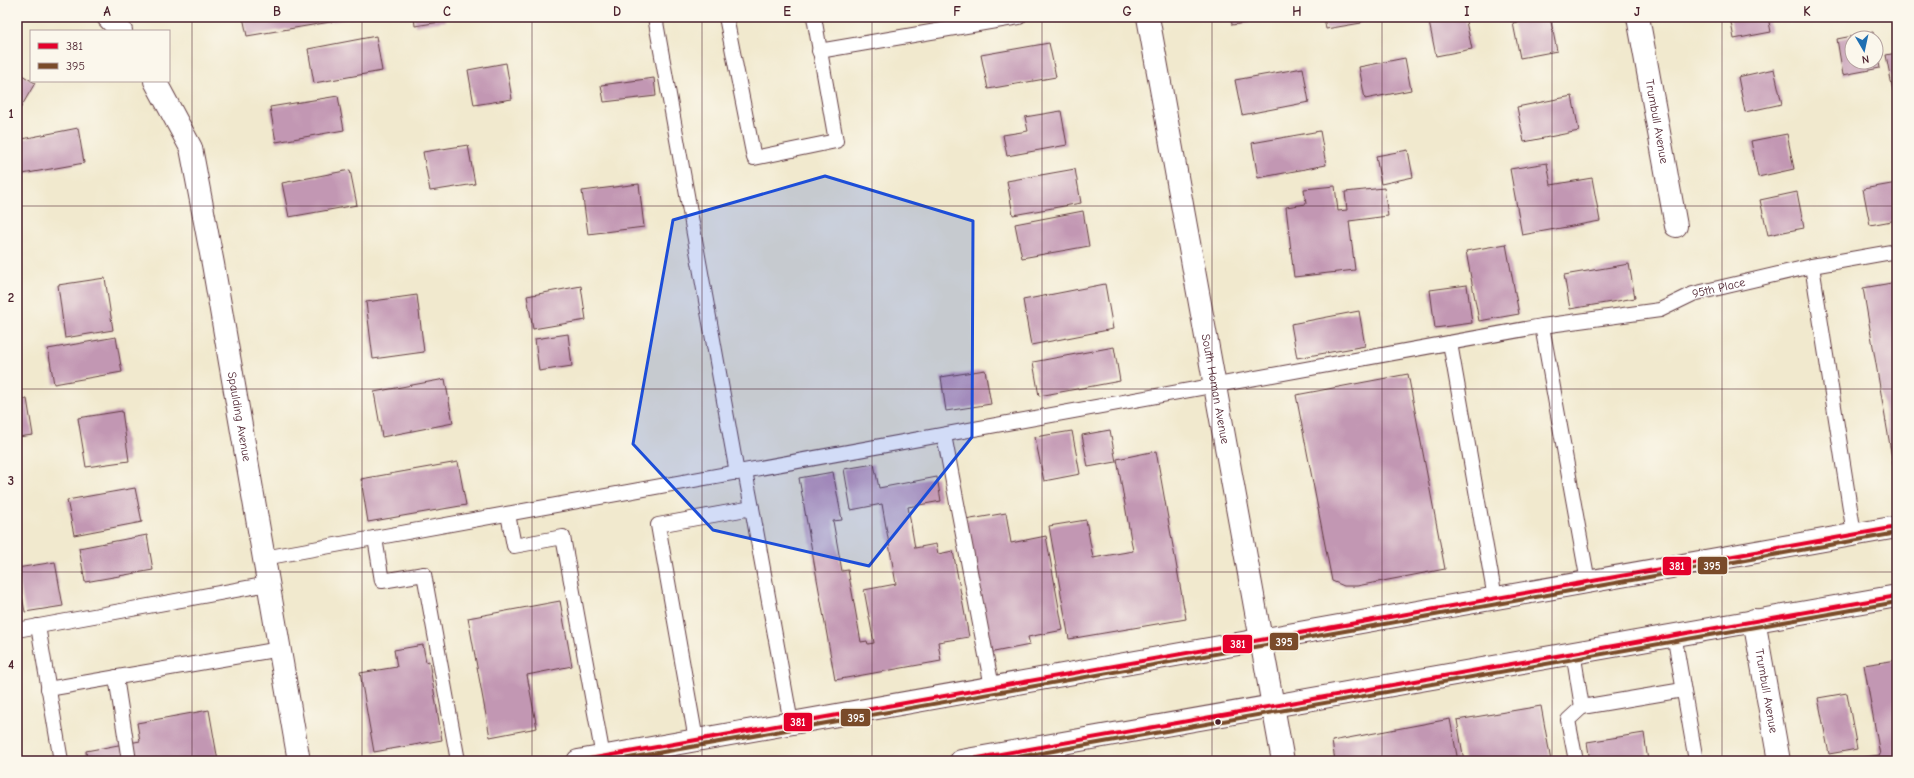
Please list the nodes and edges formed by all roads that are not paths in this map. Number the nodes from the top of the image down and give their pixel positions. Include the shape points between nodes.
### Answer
1 (108, 17) edge
2 (655, 17) edge
3 (726, 17) edge
4 (814, 17) edge
5 (1019, 17) edge
6 (1148, 17) edge
7 (1638, 17) edge
8 (120, 30) edge
9 (819, 51) junction
10 (156, 82) edge
11 (1676, 226) dead end
12 (1897, 251) edge
13 (1812, 266) junction
14 (1542, 326) junction
15 (1450, 343) junction
16 (1215, 386) junction
17 (944, 435) junction
18 (741, 472) junction
19 (752, 508) junction
20 (508, 514) junction
21 (1897, 527) edge
22 (1854, 534) junction
23 (375, 538) junction
24 (264, 558) junction
25 (1588, 582) junction
26 (268, 584) junction
27 (1897, 596) edge
28 (1495, 598) junction
29 (1754, 620) junction
30 (38, 626) junction
31 (17, 630) edge
32 (1674, 634) junction
33 (1261, 640) junction
34 (280, 649) junction
35 (1573, 652) junction
36 (116, 677) junction
37 (992, 688) junction
38 (48, 689) junction
39 (1684, 690) junction
40 (1273, 705) junction
41 (1582, 707) junction
42 (791, 723) junction
43 (696, 740) junction
44 (603, 757) junction
45 (1004, 757) edge
46 (61, 761) edge
47 (129, 761) edge
48 (299, 761) edge
49 (458, 761) edge
50 (578, 761) edge
51 (960, 761) edge
52 (1283, 761) edge
53 (1576, 761) edge
54 (1696, 761) edge
55 (1779, 761) edge

1 - 8 main road
2 - 18 lane
3 - 9 lane via 754,158 836,141
4 - 9 lane
5 - 9 lane
6 - 16 main road, South Homan Avenue
7 - 11 main road, Trumbull Avenue
10 - 24 main road, Spaulding Avenue via 191,148
12 - 13 lane, 95th Place
13 - 14 lane, 95th Place via 1693,294 1660,310
13 - 22 lane
14 - 15 lane, 95th Place
14 - 25 lane
15 - 16 lane, 95th Place
15 - 28 lane
16 - 17 lane, 95th Place
16 - 33 main road, South Homan Avenue
17 - 18 lane, 95th Place
17 - 37 lane
18 - 19 lane
18 - 20 lane, 95th Place
19 - 42 lane
19 - 43 lane via 658,526
20 - 23 lane, 95th Place
20 - 44 lane via 514,546 563,537
21 - 22 main road
22 - 25 main road
23 - 24 lane, 95th Place
23 - 49 lane via 382,581 424,574
24 - 26 main road, Spaulding Avenue
25 - 28 main road
26 - 30 lane
26 - 34 main road, Spaulding Avenue
27 - 29 main road
28 - 33 main road
29 - 32 main road
29 - 55 main road, Trumbull Avenue
30 - 31 lane
30 - 38 lane
32 - 35 main road
32 - 39 lane
33 - 37 main road
33 - 40 main road, South Homan Avenue
34 - 36 lane
34 - 48 main road, Spaulding Avenue
35 - 40 main road
35 - 41 lane
36 - 38 lane
36 - 47 lane
37 - 42 main road
38 - 46 lane
39 - 41 lane
39 - 54 lane
40 - 45 main road
40 - 52 main road, South Homan Avenue
41 - 53 lane via 1568,720
42 - 43 main road
43 - 44 main road
44 - 50 main road
45 - 51 main road

